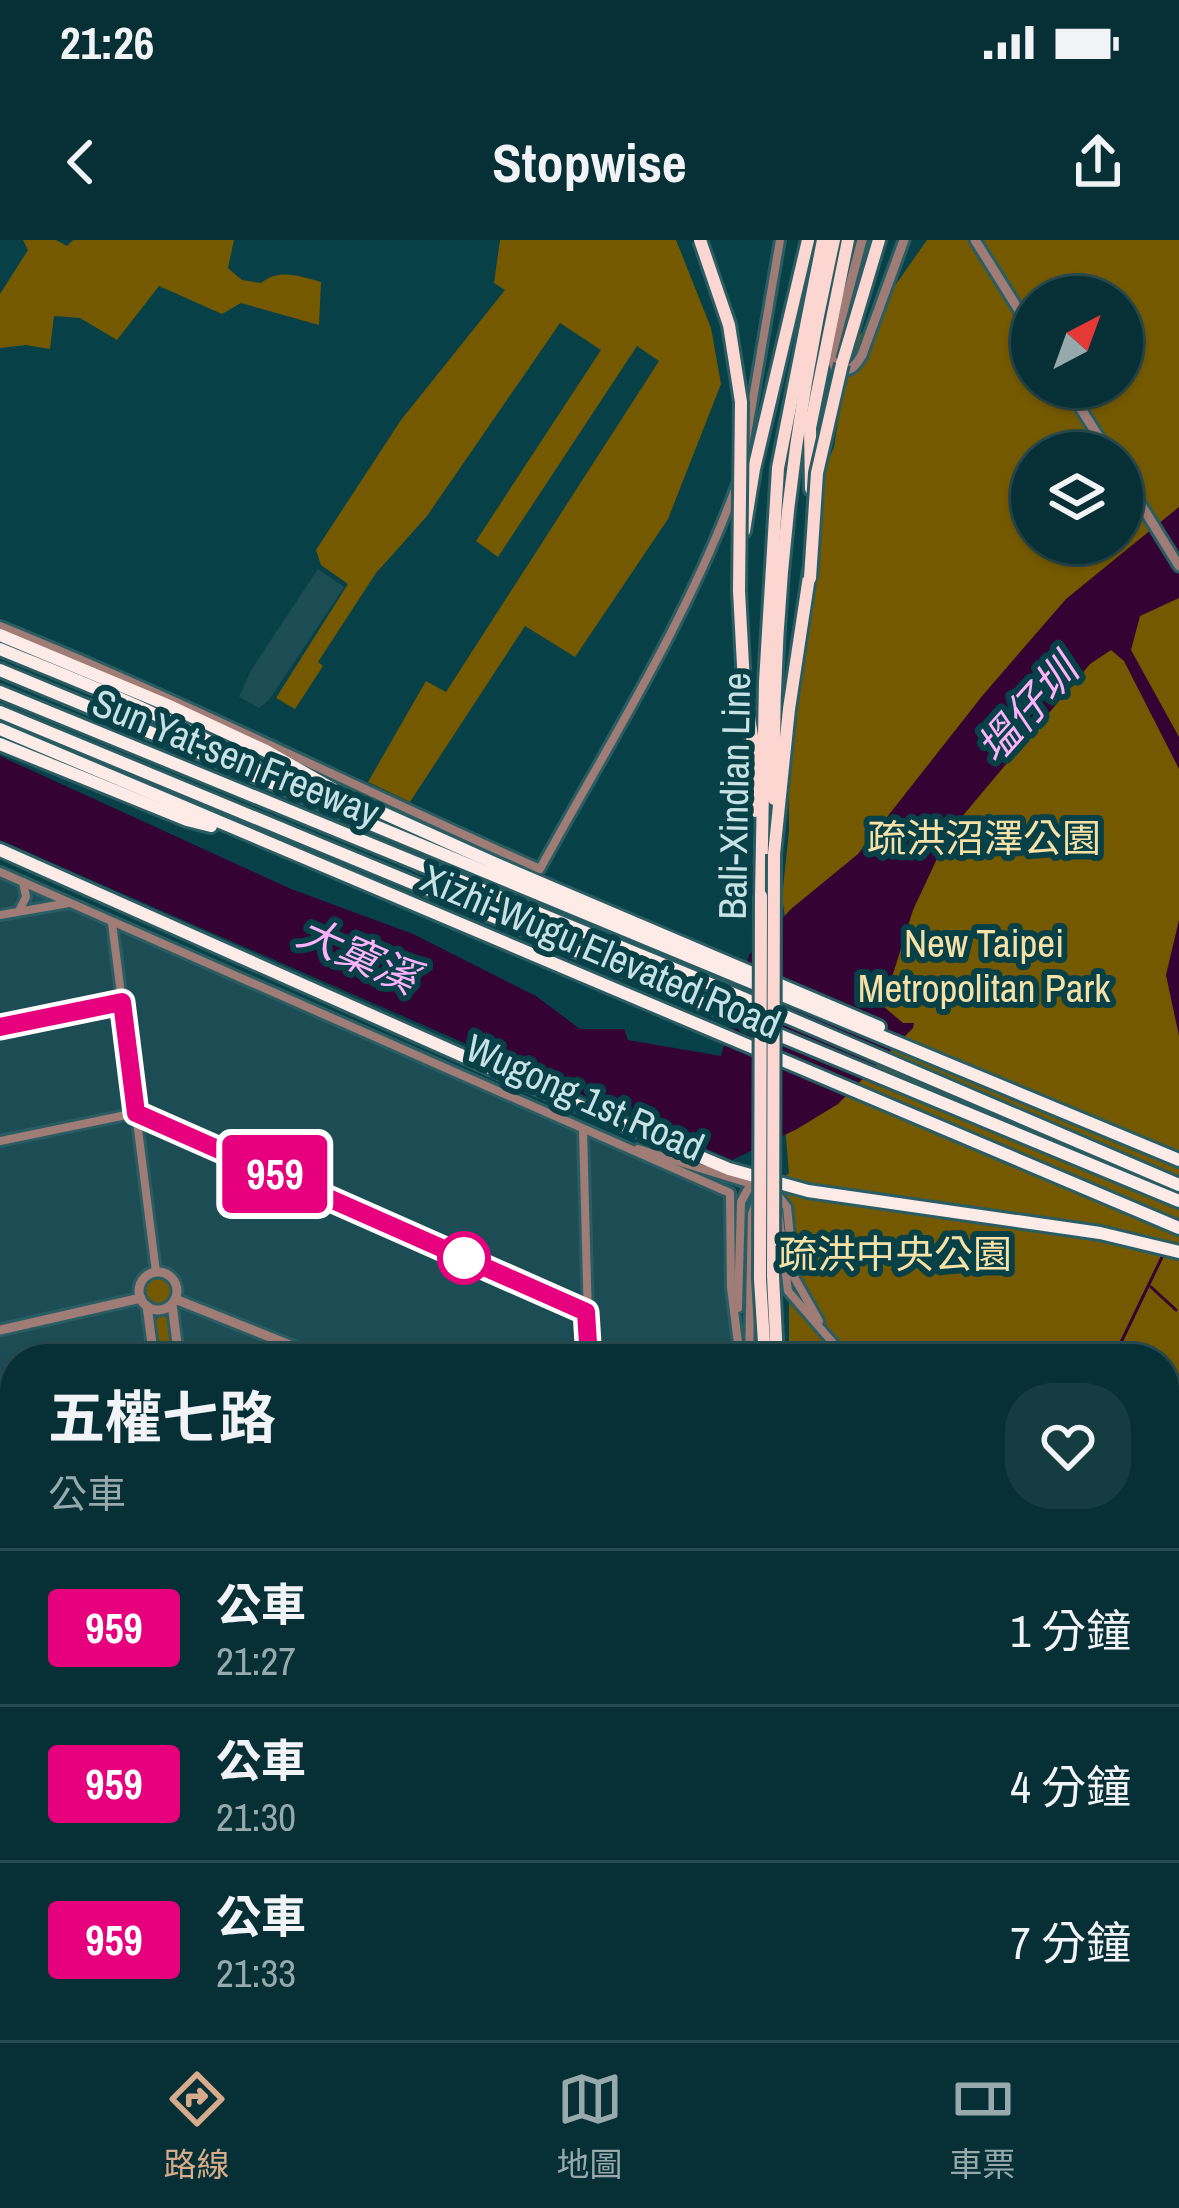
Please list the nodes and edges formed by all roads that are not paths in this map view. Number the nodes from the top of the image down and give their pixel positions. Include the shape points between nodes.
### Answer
1 (700, 240) edge
2 (780, 240) edge
3 (808, 240) edge
4 (823, 240) edge
5 (834, 240) edge
6 (848, 240) edge
7 (862, 240) edge
8 (879, 240) edge
9 (904, 240) edge
10 (975, 240) edge
11 (1011, 297) edge
12 (1143, 507) edge
13 (742, 536) junction
14 (1179, 566) edge
15 (810, 578) junction
16 (0, 631) edge
17 (0, 650) edge
18 (0, 670) edge
19 (0, 692) edge
20 (0, 712) edge
21 (0, 729) edge
22 (0, 744) edge
23 (316, 844) junction
24 (380, 849) junction
25 (0, 850) edge
26 (774, 854) junction
27 (0, 872) edge
28 (23, 883) junction
29 (761, 896) junction
30 (70, 903) junction
31 (18, 912) junction
32 (0, 915) edge
33 (112, 922) junction
34 (122, 1002) junction
35 (0, 1027) edge
36 (136, 1113) junction
37 (583, 1130) junction
38 (596, 1136) junction
39 (0, 1141) edge
40 (1160, 1152) junction
41 (1179, 1160) edge
42 (1179, 1185) edge
43 (756, 1186) junction
44 (1179, 1201) edge
45 (1179, 1228) edge
46 (1179, 1252) edge
47 (156, 1272) junction
48 (144, 1302) junction
49 (174, 1302) junction
50 (820, 1324) junction
51 (742, 1328) junction
52 (0, 1330) edge
53 (151, 1344) edge
54 (178, 1344) edge
55 (285, 1344) edge
56 (589, 1344) edge
57 (744, 1344) edge
58 (764, 1344) edge
59 (776, 1344) edge
60 (835, 1344) edge

1 - 13 highway, bridge via 734,347
2 - 16 street via 738,481 716,541 540,868 226,722
3 - 13 highway, bridge
4 - 29 highway, Bali-Xindian Line via 778,468
5 - 26 highway, Bali-Xindian Line via 797,419 782,555
6 - 15 highway, bridge via 810,428
7 - 9 street via 831,357 845,371 862,355
8 - 15 highway, bridge via 817,473
10 - 11 street
12 - 14 street
13 - 29 highway, bridge via 740,615
15 - 26 highway
16 - 40 highway, bridge via 266,751 345,796
17 - 24 highway via 223,747
18 - 40 highway, Xizhi-Wugu Elevated Road, bridge
19 - 24 highway, Sun Yat-sen Freeway
20 - 23 highway, Sun Yat-sen Freeway
21 - 45 highway, Xizhi-Wugu Elevated Road, bridge
22 - 23 highway via 187,820
23 - 44 highway, Sun Yat-sen Freeway, bridge
24 - 42 highway, Sun Yat-sen Freeway, bridge
25 - 46 highway, bridge via 729,1169 808,1190
26 - 59 highway, Bali-Xindian Line, bridge
27 - 28 street, Wugong 1st Road
28 - 30 street, Wugong 1st Road
28 - 31 street
29 - 58 highway, Bali-Xindian Line, bridge
30 - 31 street
30 - 33 street, Wugong 1st Road
31 - 32 street
33 - 34 street
33 - 37 street, Wugong 1st Road
34 - 35 street
34 - 36 street
36 - 39 street
36 - 47 street
37 - 38 street, Wugong 1st Road
37 - 56 street
38 - 43 street
38 - 51 street, Wugong 1st Road via 730,1192 731,1287
40 - 41 highway, Xizhi-Wugu Elevated Road
43 - 50 street via 783,1200 794,1277
43 - 51 street via 741,1202
47 - 48 street via 143,1279
47 - 49 street via 174,1280
48 - 49 street via 163,1310
48 - 52 street
48 - 53 street
49 - 54 street
49 - 55 street
50 - 51 street via 788,1291 779,1210 763,1198 752,1208
50 - 60 street
51 - 57 street, Wugong 1st Road

